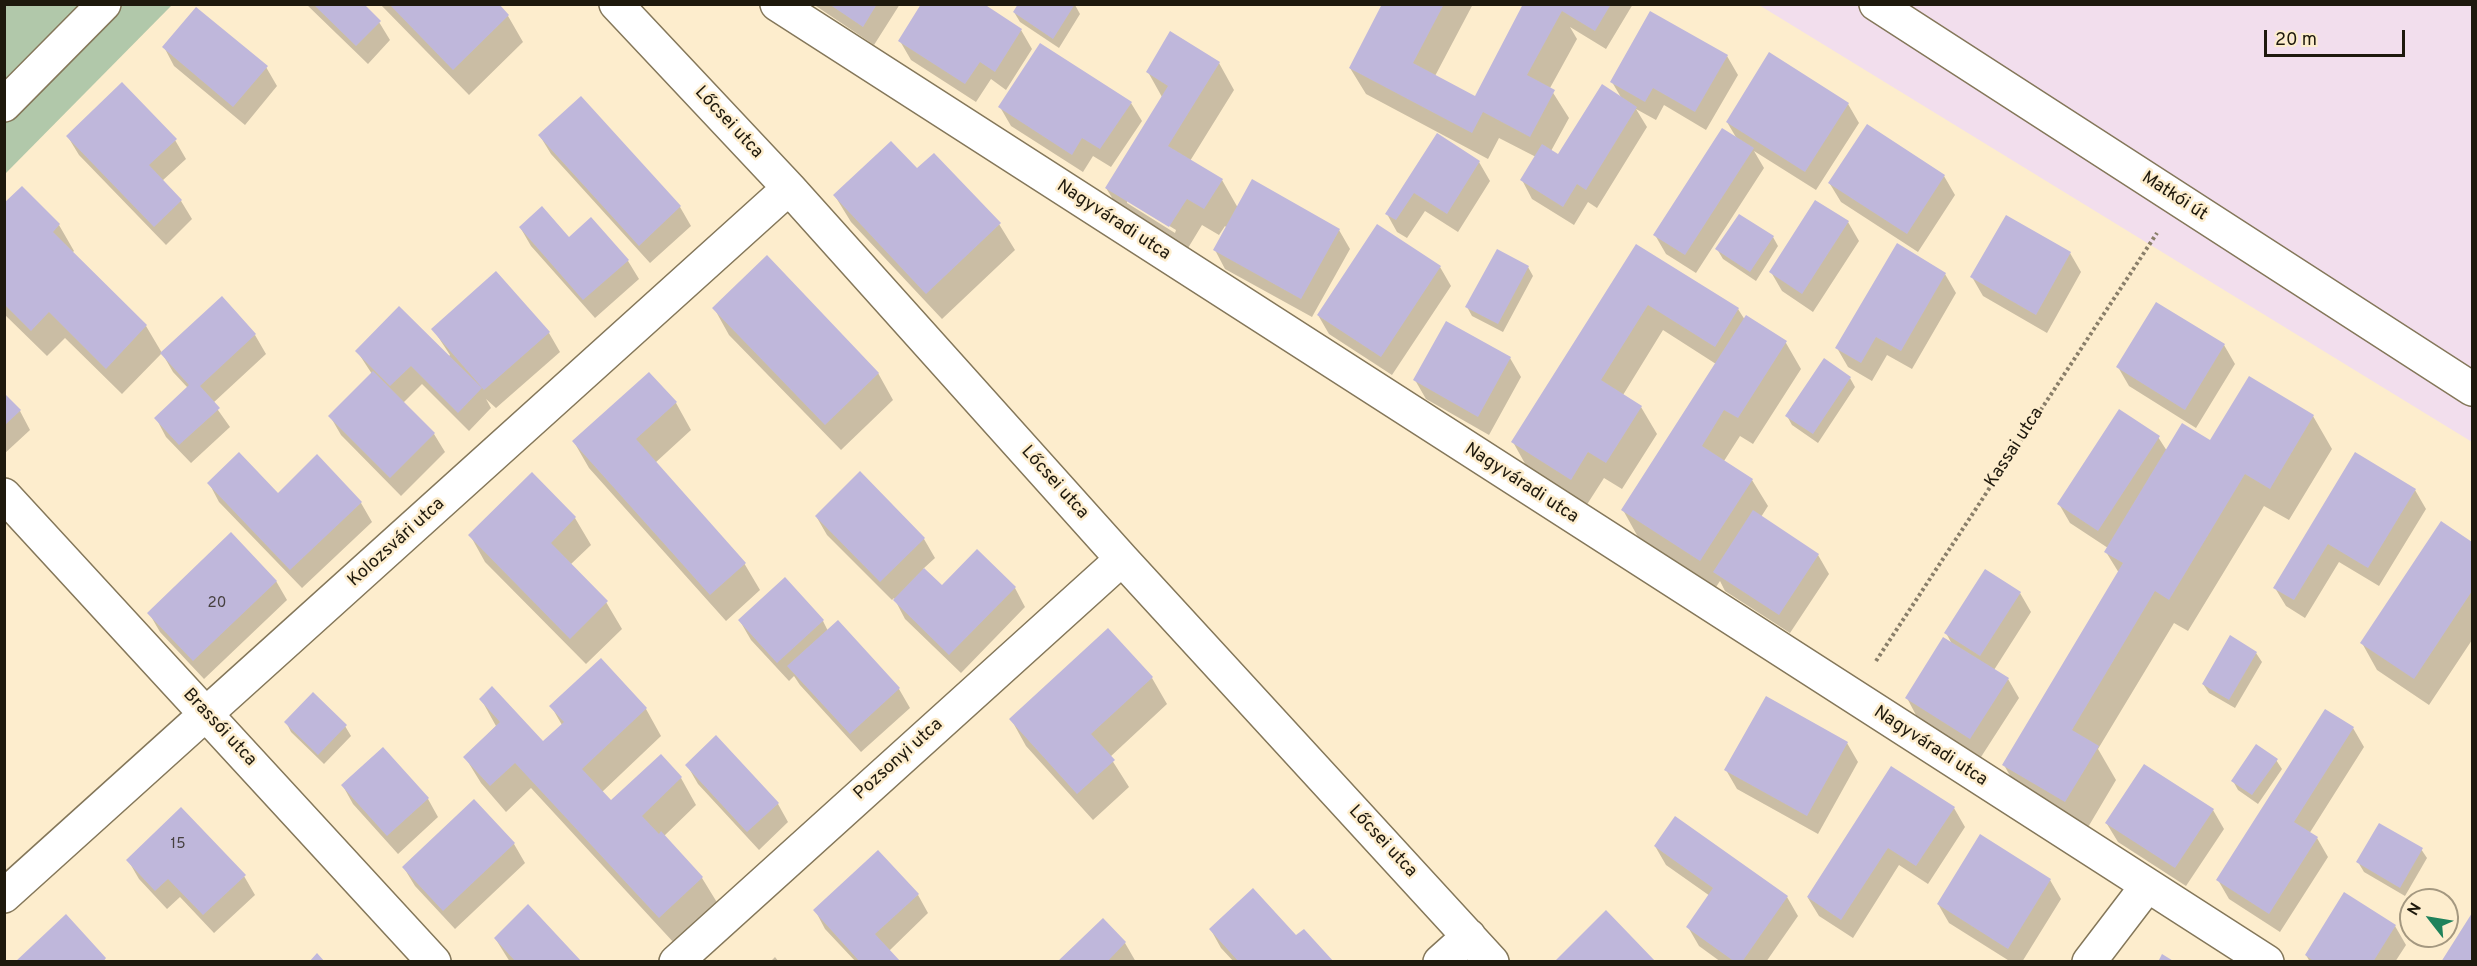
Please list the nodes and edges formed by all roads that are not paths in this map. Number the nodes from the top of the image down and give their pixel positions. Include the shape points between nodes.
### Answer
1 (104, 4) edge
2 (616, 4) edge
3 (777, 4) edge
4 (1875, 4) edge
5 (4, 105) edge
6 (789, 188) junction
7 (2472, 390) edge
8 (4, 495) edge
9 (1122, 559) junction
10 (207, 715) junction
11 (2147, 886) junction
12 (4, 896) edge
13 (1469, 936) junction
14 (434, 962) edge
15 (676, 962) edge
16 (1440, 962) edge
17 (1492, 962) edge
18 (2089, 962) edge
19 (2267, 962) edge

1 - 5 street
2 - 6 street, Lőcsei utca
3 - 11 street, Nagyváradi utca
4 - 7 street, Matkói út
6 - 9 street, Lőcsei utca
6 - 10 street, Kolozsvári utca
8 - 10 street, Brassói utca
9 - 13 street, Lőcsei utca
9 - 15 street, Pozsonyi utca
10 - 12 street, Kolozsvári utca
10 - 14 street, Brassói utca
11 - 18 street
11 - 19 street, Nagyváradi utca
13 - 16 street
13 - 17 street, Lőcsei utca

